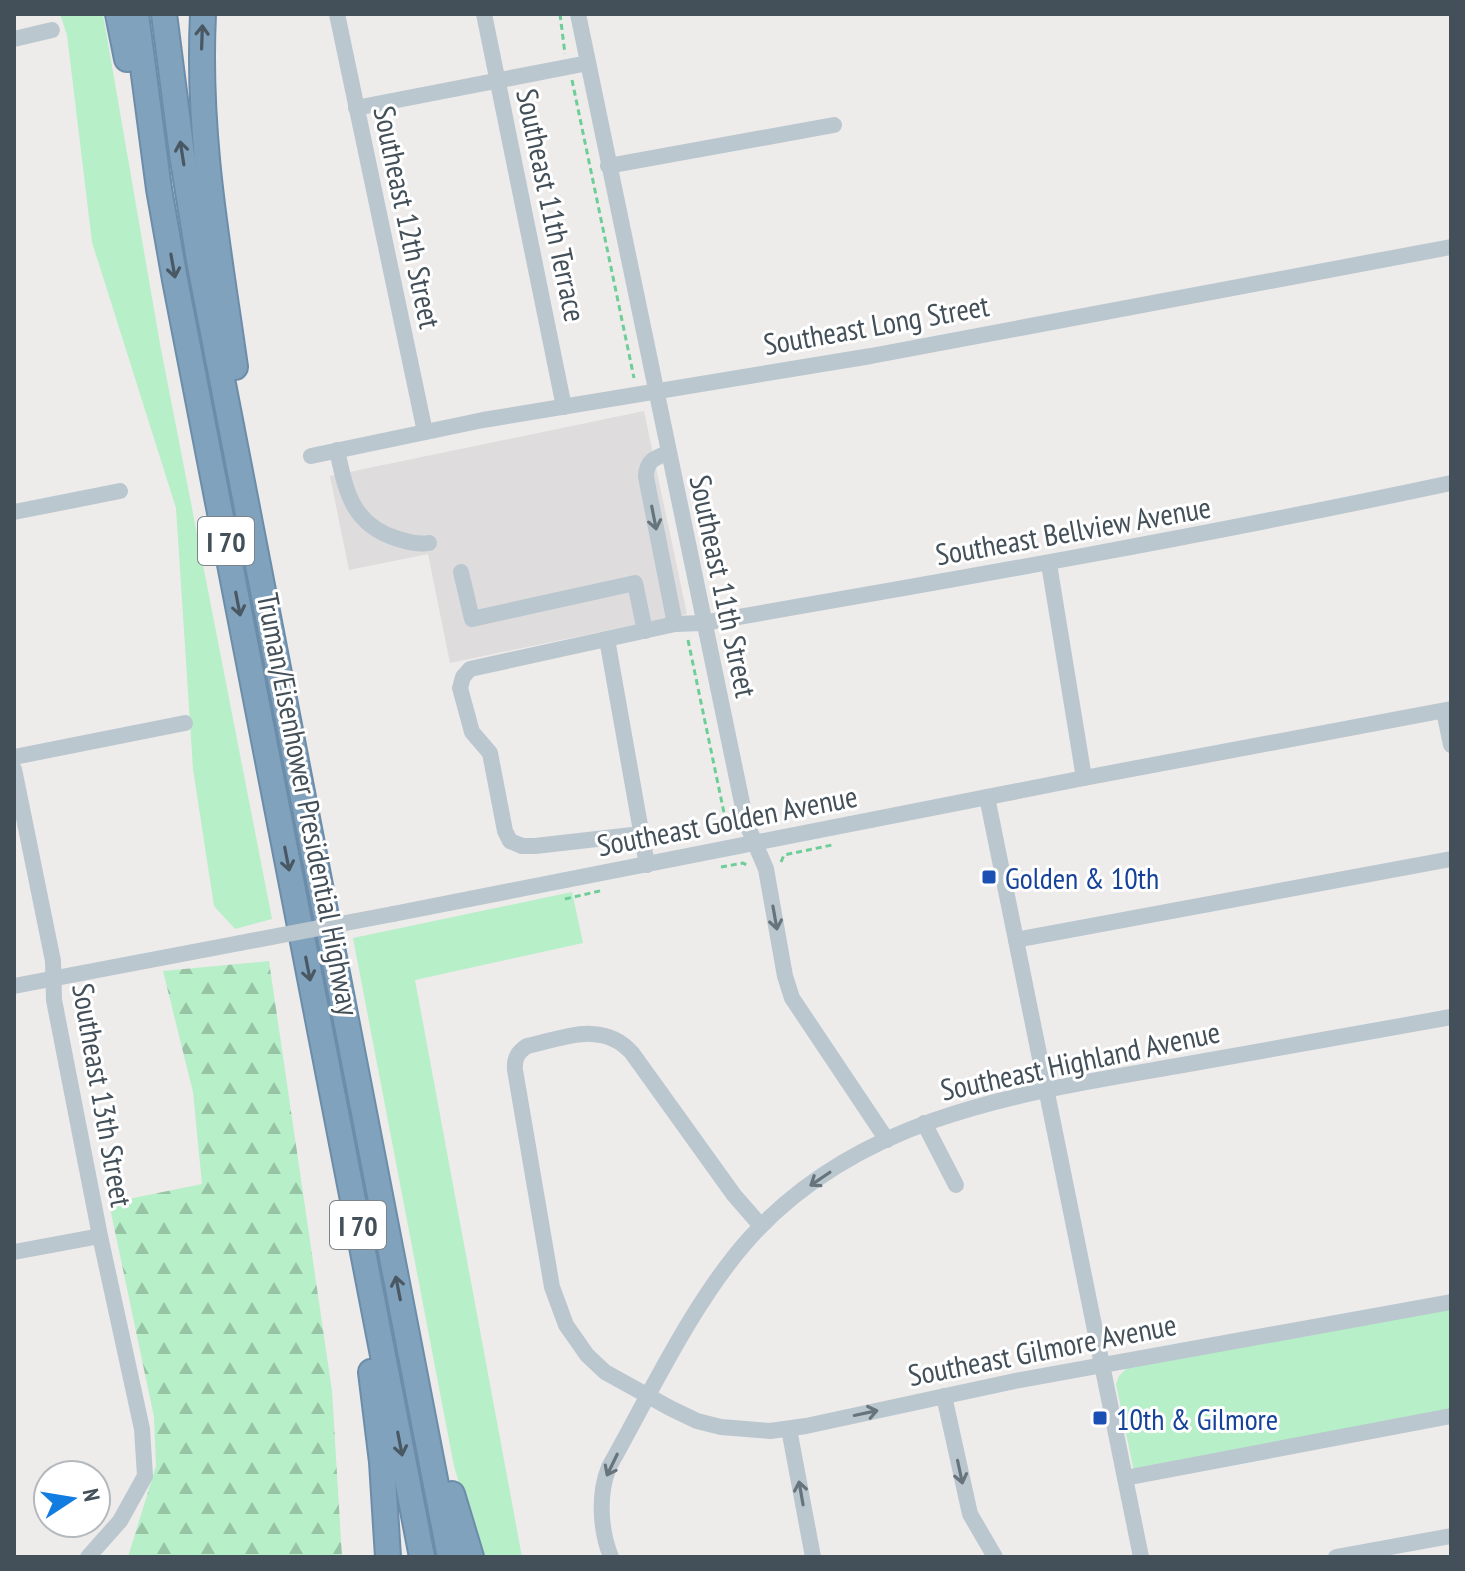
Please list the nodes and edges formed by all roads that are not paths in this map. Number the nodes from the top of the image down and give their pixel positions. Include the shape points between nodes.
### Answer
1 (118, 14) edge
2 (136, 14) edge
3 (164, 14) edge
4 (203, 14) edge
5 (337, 14) edge
6 (484, 14) edge
7 (578, 14) edge
8 (52, 30) dead end
9 (14, 39) edge
10 (588, 63) junction
11 (498, 80) junction
12 (356, 108) junction
13 (834, 125) dead end
14 (608, 166) junction
15 (159, 189) junction
16 (1451, 247) edge
17 (655, 390) junction
18 (564, 407) junction
19 (425, 432) junction
20 (337, 450) junction
21 (668, 453) junction
22 (311, 456) dead end
23 (1451, 483) edge
24 (120, 491) dead end
25 (14, 512) edge
26 (251, 532) junction
27 (429, 543) dead end
28 (1049, 564) junction
29 (461, 572) dead end
30 (703, 623) junction
31 (681, 630) junction
32 (645, 631) junction
33 (607, 639) junction
34 (1448, 710) edge
35 (185, 723) dead end
36 (1451, 745) edge
37 (14, 757) edge
38 (14, 769) edge
39 (1084, 778) junction
40 (987, 797) junction
41 (641, 834) junction
42 (754, 844) junction
43 (1451, 859) edge
44 (647, 865) junction
45 (1016, 940) junction
46 (53, 979) junction
47 (14, 986) edge
48 (1451, 1017) edge
49 (1045, 1089) junction
50 (924, 1123) junction
51 (887, 1140) junction
52 (346, 1163) junction
53 (956, 1185) dead end
54 (761, 1226) junction
55 (100, 1236) junction
56 (14, 1252) edge
57 (1451, 1302) edge
58 (405, 1329) junction
59 (1102, 1364) junction
60 (649, 1396) junction
61 (944, 1396) junction
62 (1451, 1416) edge
63 (789, 1429) junction
64 (1125, 1478) junction
65 (1451, 1536) edge
66 (88, 1557) edge
67 (388, 1557) edge
68 (422, 1557) edge
69 (450, 1557) edge
70 (471, 1557) edge
71 (611, 1557) edge
72 (813, 1557) edge
73 (995, 1557) edge
74 (1141, 1557) edge
75 (1336, 1557) edge

1 - 15 highway
2 - 15 highway, Truman/Eisenhower Presidential Highway / I 70
26 -> 3 highway, Truman/Eisenhower Presidential Highway / I 70 via 197,245
26 -> 4 highway via 243,426 207,181
5 - 12 street, Southeast 12th Street
6 - 11 street, Southeast 11th Terrace
7 - 10 street, Southeast 11th Street
8 - 9 street
10 - 11 street
10 - 14 street, Southeast 11th Street
11 - 12 street
11 - 18 street, Southeast 11th Terrace
12 - 19 street, Southeast 12th Street
13 - 14 street
14 - 17 street, Southeast 11th Street
15 -> 52 highway, Truman/Eisenhower Presidential Highway / I 70
16 - 17 street, Southeast Long Street via 871,356
17 - 18 street, Southeast Long Street
17 - 21 street, Southeast 11th Street
18 - 19 street, Southeast Long Street
19 - 20 street, Southeast Long Street
20 - 22 street, Southeast Long Street
20 - 27 street via 349,501 362,517 379,534
21 - 30 street, Southeast 11th Street
21 -> 31 street via 651,459 646,477
23 - 28 street, Southeast Bellview Avenue
24 - 25 street
58 -> 26 highway, Truman/Eisenhower Presidential Highway / I 70
28 - 30 street, Southeast Bellview Avenue
28 - 39 street
29 - 32 street via 472,619 635,583
30 - 31 street, Southeast Bellview Avenue
30 - 42 street, Southeast 11th Street
31 - 32 street, Southeast Bellview Avenue
32 - 33 street, Southeast Bellview Avenue
33 - 41 street
33 - 41 street, Southeast Bellview Avenue via 470,669 460,688 472,732 490,753 510,841 535,846
34 - 36 street
34 - 39 street, Southeast Golden Avenue
35 - 37 street
38 - 46 street, Southeast 13th Street
39 - 40 street, Southeast Golden Avenue
40 - 42 street, Southeast Golden Avenue
40 - 45 street
41 - 44 street
42 - 44 street, Southeast Golden Avenue via 733,857
42 -> 51 street, Southeast 11th Street via 766,869 792,998
43 - 45 street
44 - 46 street, Southeast Golden Avenue, bridge
45 - 49 street
46 - 47 street, Southeast Golden Avenue
46 - 55 street, Southeast 13th Street
48 - 49 street, Southeast Highland Avenue
49 - 50 street, Southeast Highland Avenue
49 - 59 street
50 - 51 street, Southeast Highland Avenue
50 - 53 street
51 -> 54 street, Southeast Highland Avenue via 827,1173
52 - 67 highway via 357,1292 382,1462
52 -> 68 highway, Truman/Eisenhower Presidential Highway / I 70
54 - 60 street, Southeast Highland Avenue via 705,1298
54 - 60 street, Southeast Gilmore Avenue via 621,1042 587,1033 520,1051 515,1070 559,1311 587,1355 605,1372
55 - 56 street
55 - 66 street, Southeast 13th Street via 142,1429 145,1476 120,1521
57 - 59 street, Southeast Gilmore Avenue
58 - 69 highway, Truman/Eisenhower Presidential Highway / I 70
58 - 70 highway
59 - 61 street, Southeast Gilmore Avenue
59 - 64 street
60 - 63 street, Southeast Gilmore Avenue via 721,1427
60 -> 71 street, Southeast Highland Avenue via 606,1474 602,1514
63 -> 61 street, Southeast Gilmore Avenue
61 -> 73 street via 970,1514
62 - 64 street
72 -> 63 street
64 - 74 street
65 - 75 street

